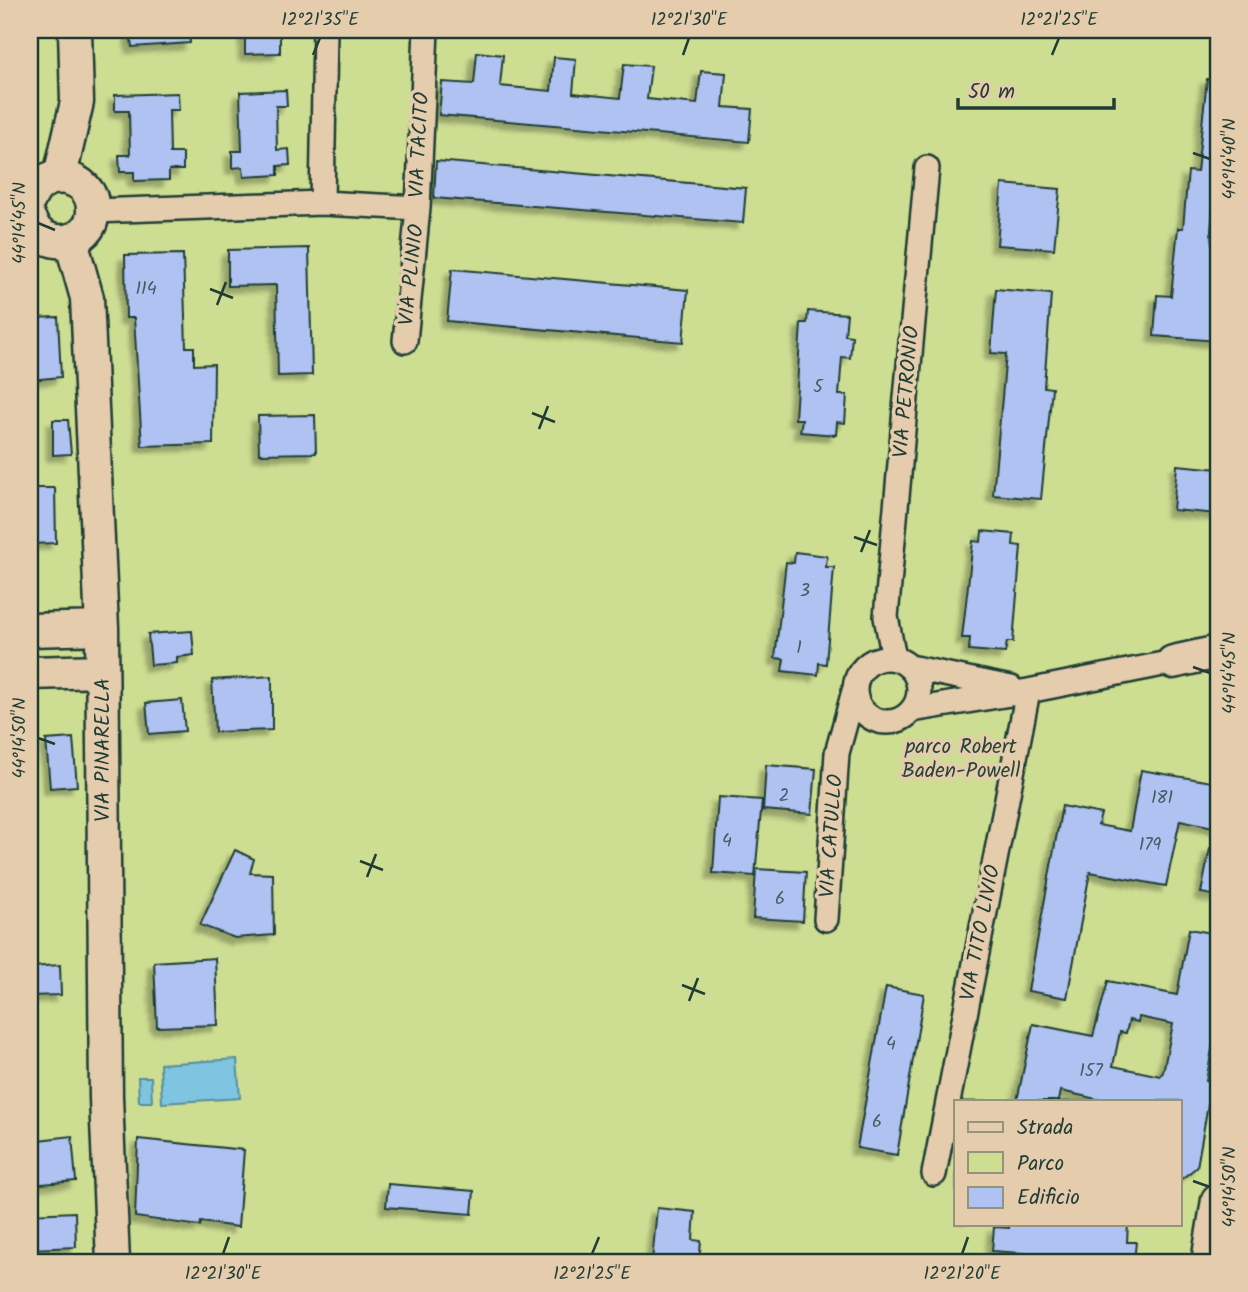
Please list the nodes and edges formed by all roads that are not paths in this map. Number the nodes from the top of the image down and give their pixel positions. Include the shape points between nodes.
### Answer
1 (75, 30) edge
2 (326, 30) edge
3 (426, 30) edge
4 (927, 168) dead end
5 (60, 176) junction
6 (30, 198) edge
7 (322, 203) junction
8 (418, 208) junction
9 (93, 211) junction
10 (30, 220) edge
11 (71, 241) junction
12 (405, 341) dead end
13 (886, 617) junction
14 (102, 628) junction
15 (30, 630) edge
16 (1218, 652) edge
17 (1173, 662) junction
18 (902, 663) junction
19 (1218, 666) edge
20 (863, 668) junction
21 (102, 671) junction
22 (30, 673) edge
23 (854, 691) junction
24 (1028, 691) junction
25 (912, 710) junction
26 (875, 720) junction
27 (837, 752) junction
28 (826, 919) dead end
29 (934, 1174) dead end
30 (1218, 1200) edge
31 (113, 1262) edge
32 (1208, 1262) edge

1 - 5 street via 77,102
2 - 7 street
3 - 8 street, VIA TACITO
4 - 13 street, VIA PETRONIO
5 - 6 street via 39,184
5 - 9 street via 88,191
7 - 8 street, VIA TACITO
7 - 9 street, VIA TACITO
8 - 12 street, VIA PLINIO
9 - 11 street via 87,229
10 - 11 street via 39,235
11 - 14 street, VIA PINARELLA via 87,298
13 - 18 street, VIA PETRONIO
13 - 20 street, VIA PETRONIO
14 - 15 street
14 - 21 street, VIA PINARELLA
16 - 17 street
17 - 19 street
17 - 24 street, VIA CATULLO
18 - 20 street, VIA CATULLO via 877,659
18 - 24 street, VIA CATULLO
18 - 25 street via 915,675 919,693
20 - 23 street, VIA CATULLO
21 - 22 street
21 - 31 street, VIA PINARELLA via 106,1098
23 - 26 street via 860,708
23 - 27 street, VIA CATULLO
24 - 25 street, VIA CATULLO
24 - 29 street, VIA TITO LIVIO
25 - 26 street, VIA CATULLO via 895,721
26 - 27 street, VIA CATULLO via 856,729
27 - 28 street, VIA CATULLO
30 - 32 street

